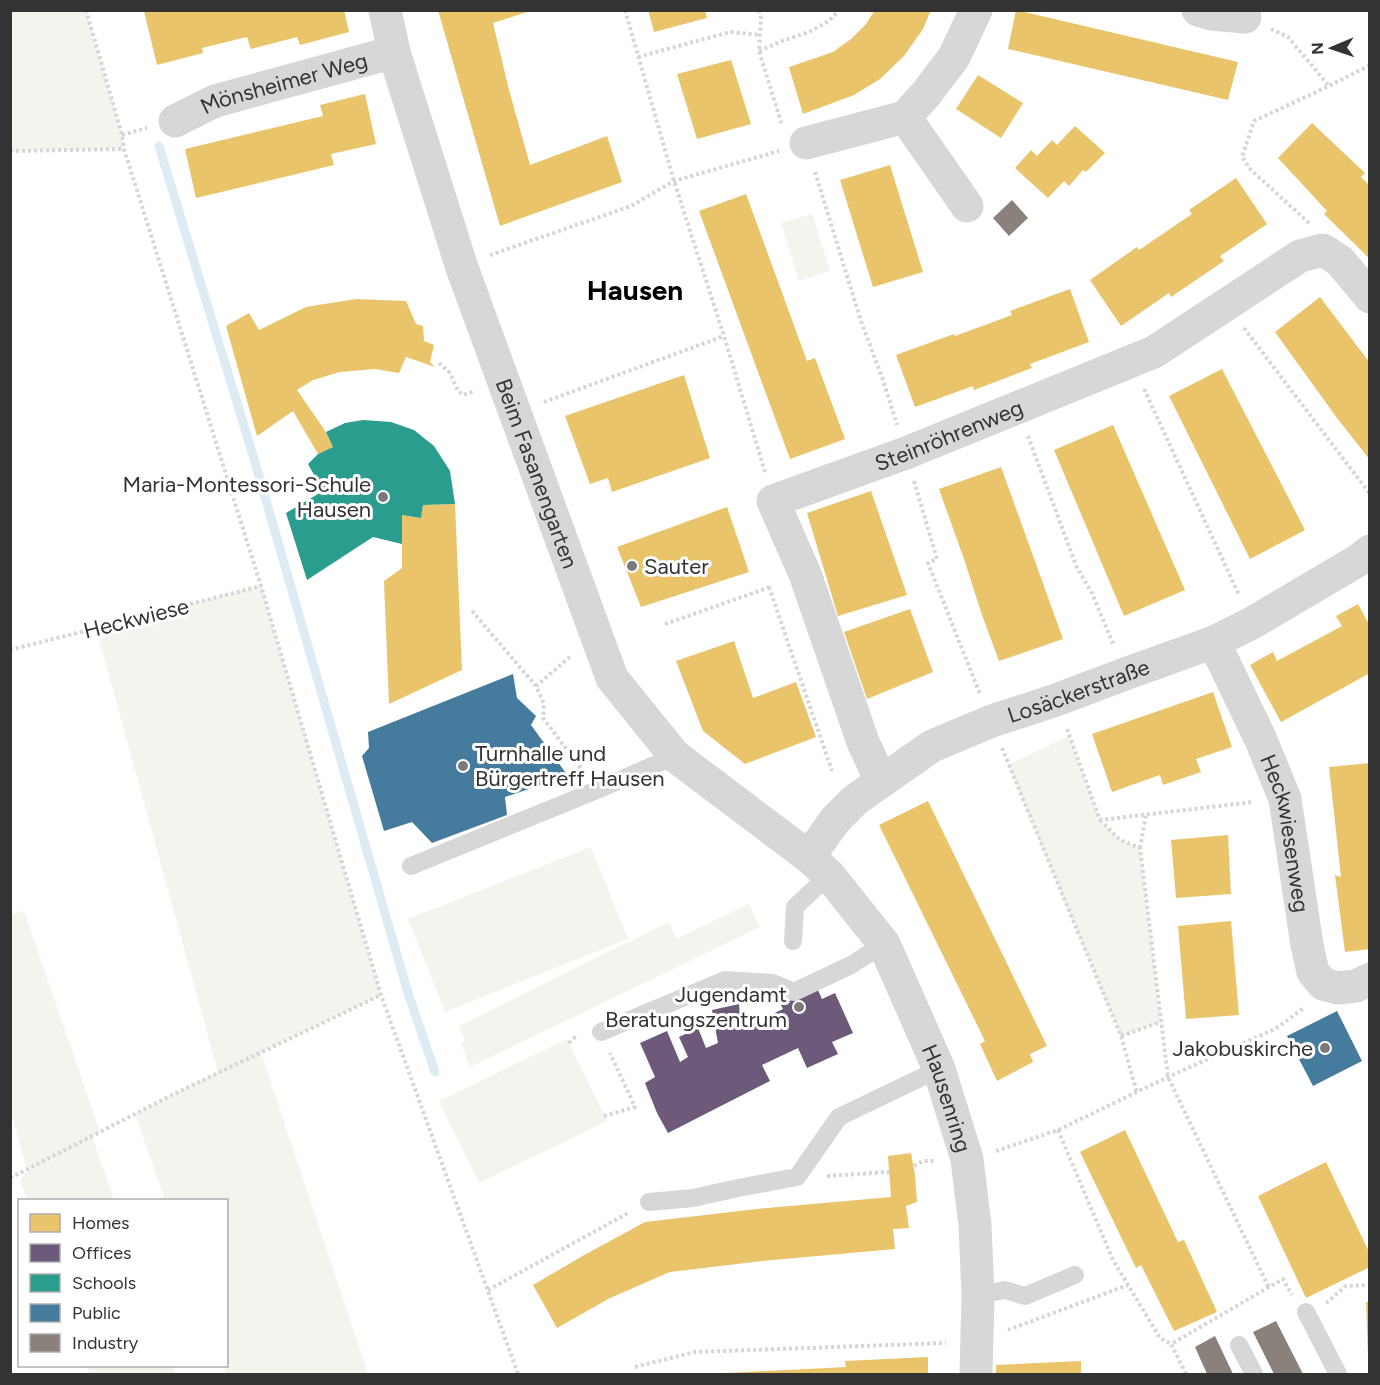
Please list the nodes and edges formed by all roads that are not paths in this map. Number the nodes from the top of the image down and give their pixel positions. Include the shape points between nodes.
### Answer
1 (385, 10) edge
2 (976, 10) edge
3 (1207, 12) edge
4 (1245, 17) road end
5 (394, 52) junction
6 (904, 117) junction
7 (174, 121) dead end
8 (806, 143) road end
9 (967, 206) dead end
10 (1370, 297) edge
11 (1365, 564) edge
12 (1214, 642) junction
13 (675, 756) junction
14 (881, 781) junction
15 (411, 866) dead end
16 (819, 866) junction
17 (793, 941) dead end
18 (884, 944) junction
19 (1370, 979) edge
20 (601, 1032) road end
21 (939, 1070) junction
22 (649, 1202) road end
23 (1075, 1275) dead end
24 (978, 1295) junction
25 (1300, 1306) road end
26 (1239, 1345) dead end
27 (976, 1374) edge
28 (1254, 1374) edge
29 (1338, 1374) edge

1 - 5 street, Beim Fasanengarten
2 - 6 street via 954,57
3 - 4 street
5 - 7 street, Mönsheimer Weg via 215,101
5 - 13 street, Beim Fasanengarten via 461,265 612,678
6 - 8 street
6 - 9 street
10 - 14 street, Steinröhrenweg via 1340,261 1323,250 1300,256 1154,352 1018,407 901,438 773,501 805,574 862,742
11 - 12 street, Losäckerstraße
12 - 14 street, Losäckerstraße via 932,746
12 - 19 street, Heckwiesenweg via 1285,799 1312,972 1323,984 1338,988
13 - 15 lane
13 - 16 street, Beim Fasanengarten
14 - 16 street, Losäckerstraße via 835,820
16 - 17 lane via 795,907
16 - 18 street, Hausenring
18 - 20 lane via 794,992 773,983 725,981
18 - 21 street, Hausenring
21 - 22 lane via 839,1117 797,1177 693,1198
21 - 24 street, Hausenring via 967,1159
23 - 24 lane via 1024,1296 1005,1290
24 - 27 street, Hausenring
25 - 29 lane
26 - 28 lane

